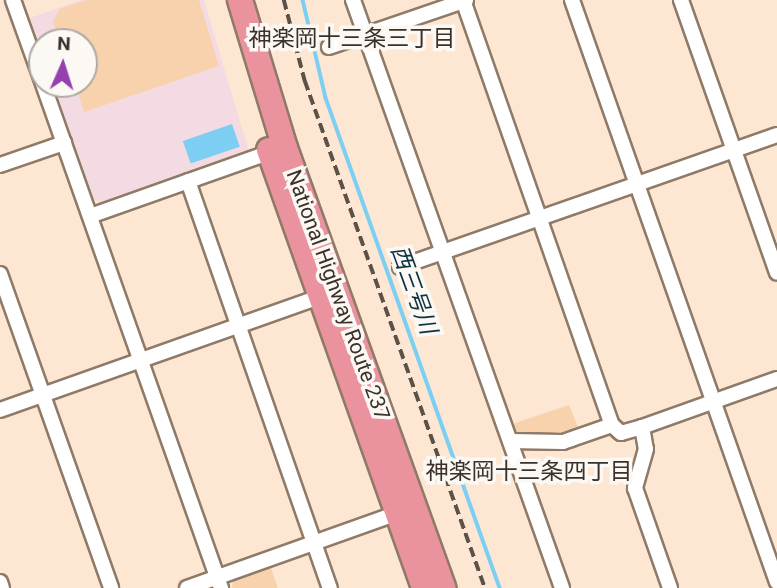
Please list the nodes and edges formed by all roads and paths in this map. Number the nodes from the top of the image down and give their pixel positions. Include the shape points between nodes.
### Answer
1 (13, 0) edge
2 (223, 0) edge
3 (240, 0) edge
4 (354, 0) edge
5 (464, 0) edge
6 (572, 0) edge
7 (681, 0) edge
8 (366, 36) junction
9 (28, 42) edge
10 (329, 47) dead end
11 (48, 98) edge
12 (777, 135) edge
13 (64, 143) junction
14 (277, 150) junction
15 (733, 150) junction
16 (0, 165) edge
17 (188, 181) junction
18 (637, 184) junction
19 (90, 216) junction
20 (540, 219) junction
21 (443, 253) junction
22 (400, 267) dead end
23 (777, 273) edge
24 (0, 274) edge
25 (329, 294) junction
26 (237, 326) junction
27 (140, 360) junction
28 (777, 379) edge
29 (43, 395) junction
30 (712, 401) junction
31 (0, 410) edge
32 (612, 425) junction
33 (642, 427) junction
34 (510, 441) junction
35 (405, 511) junction
36 (314, 544) junction
37 (0, 582) edge
38 (777, 582) edge
39 (219, 583) edge
40 (2, 588) edge
41 (111, 588) edge
42 (187, 588) edge
43 (330, 588) edge
44 (424, 588) edge
45 (443, 588) edge
46 (562, 588) edge
47 (670, 588) edge

1 - 9 street
2 - 14 highway, National Highway Route 237
3 - 14 highway, National Highway Route 237
4 - 8 street
5 - 8 street
5 - 20 street
6 - 18 street
7 - 15 street
8 - 10 street
8 - 21 street
11 - 13 street
12 - 15 street
13 - 16 street
13 - 19 street
14 - 17 street
14 - 25 highway, National Highway Route 237
15 - 18 street
15 - 23 street
17 - 19 street
17 - 26 street
18 - 20 street
18 - 30 street
19 - 27 street
20 - 21 street
20 - 32 street
21 - 22 street
21 - 34 street
24 - 29 street
25 - 26 street
25 - 35 highway, National Highway Route 237
26 - 27 street
26 - 36 street
27 - 29 street
27 - 39 street
28 - 30 street
29 - 31 street
29 - 41 street
30 - 33 street
30 - 38 street
32 - 33 street via 621,433
32 - 34 street via 563,442
33 - 47 street via 646,449 635,488
34 - 46 street
35 - 36 street
35 - 44 highway, National Highway Route 237
35 - 45 highway, National Highway Route 237
36 - 39 street
36 - 43 street
37 - 40 street
39 - 42 street

